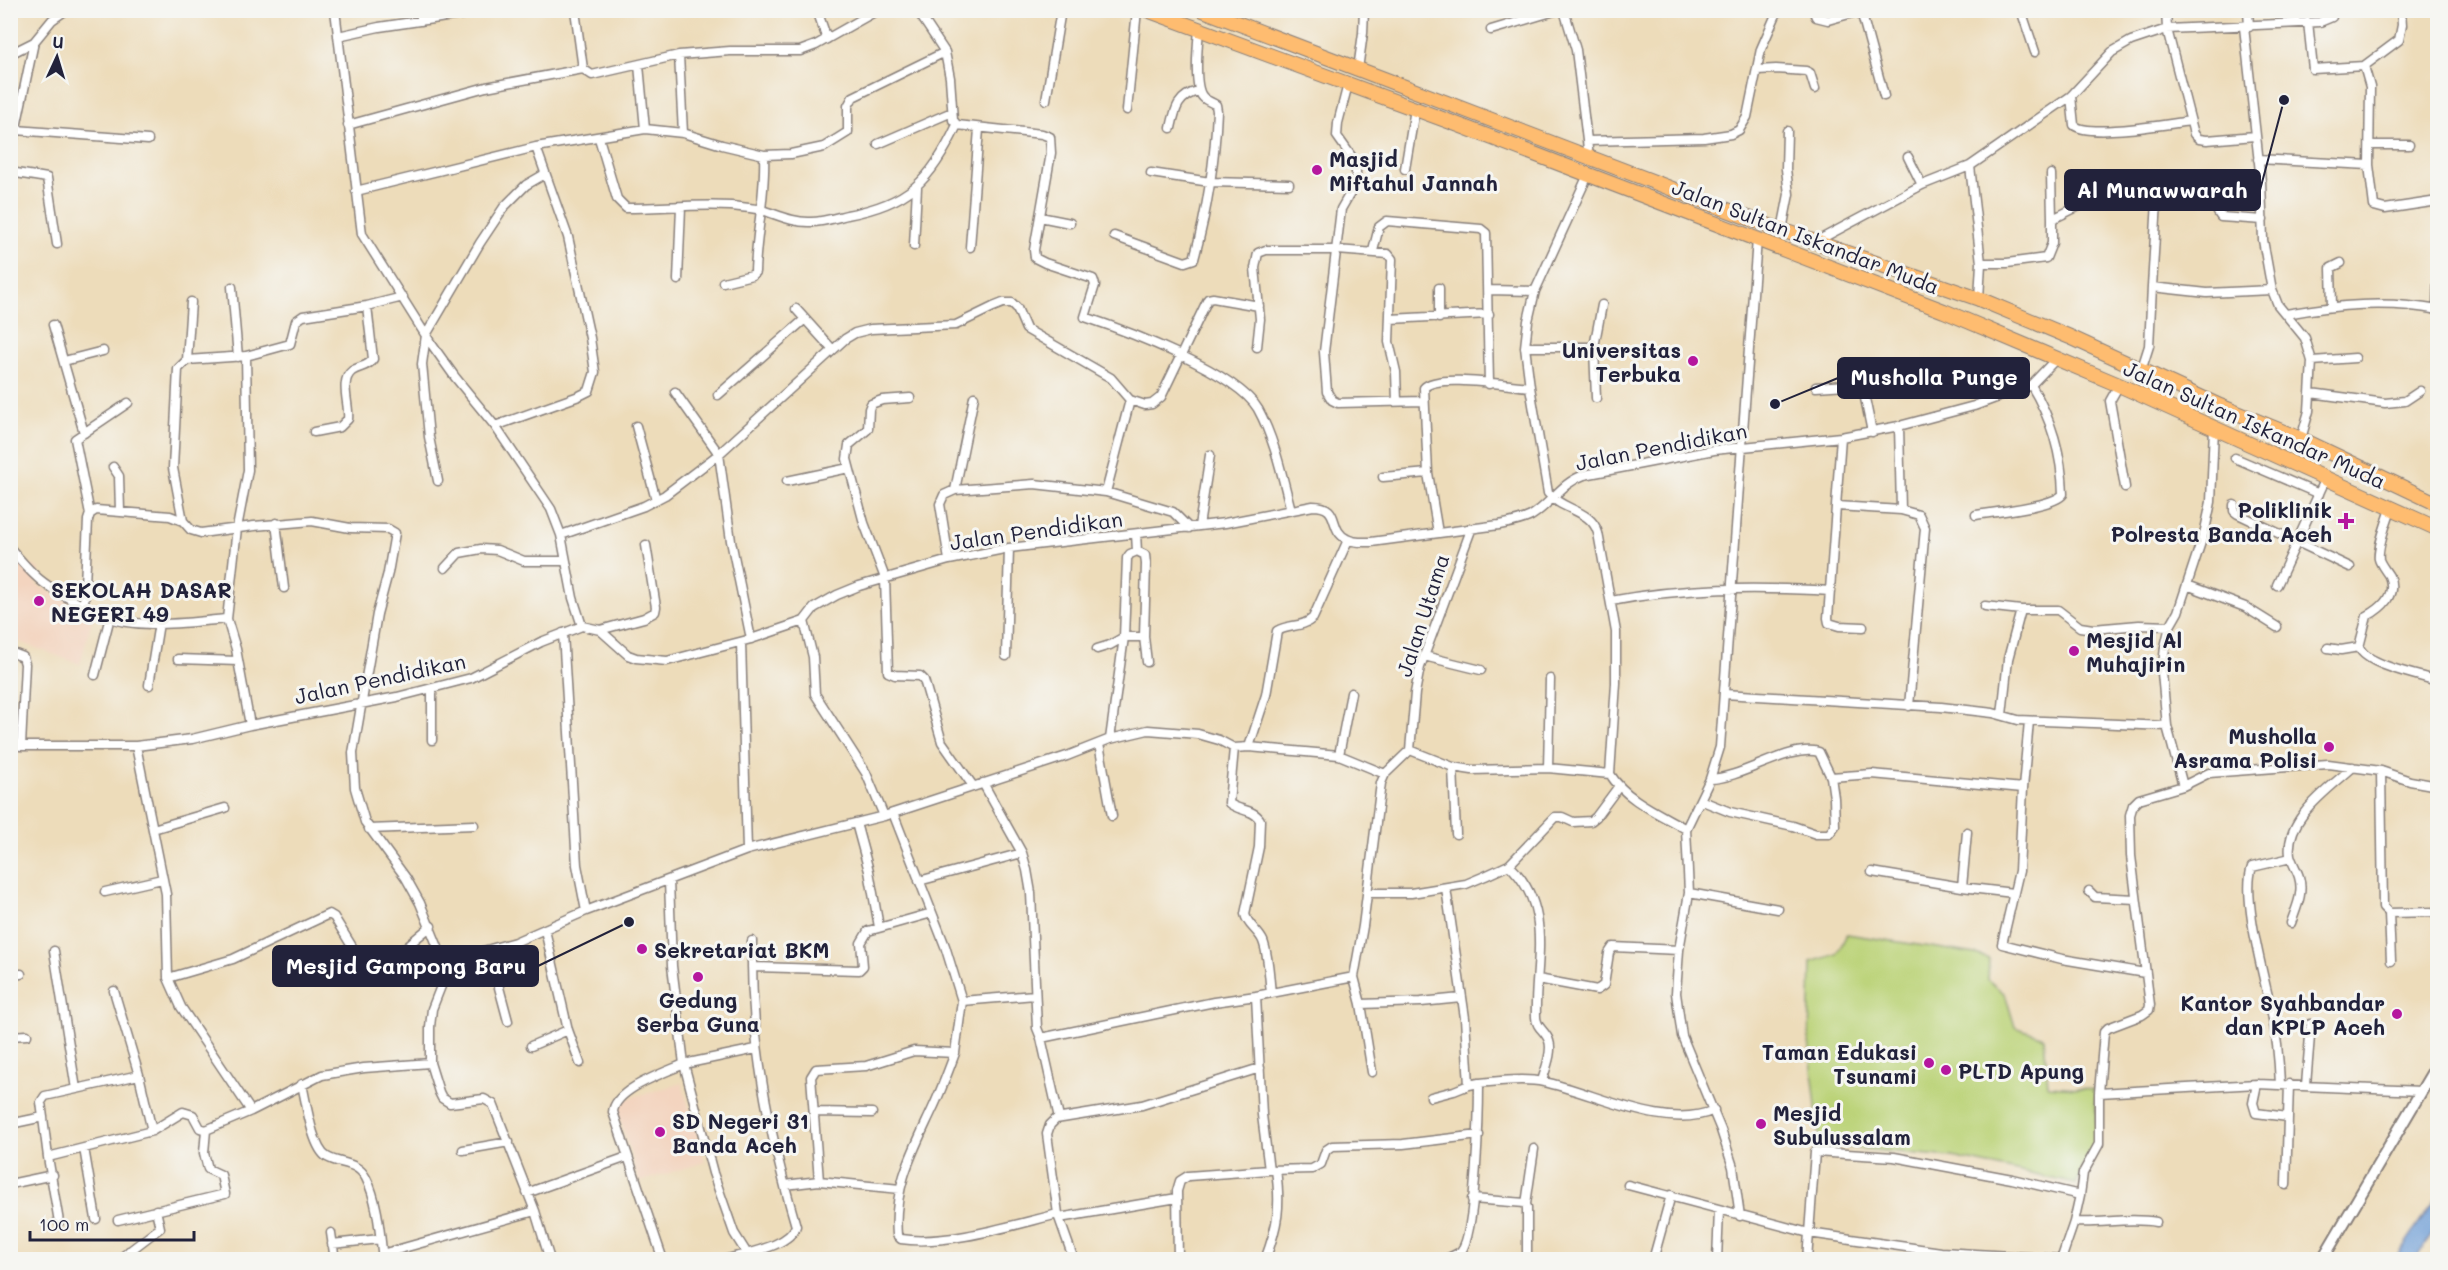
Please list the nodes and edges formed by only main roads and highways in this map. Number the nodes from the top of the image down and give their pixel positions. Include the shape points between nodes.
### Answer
1 (1147, 10) edge
2 (1203, 10) edge
3 (1226, 14) edge
4 (1463, 109) junction
5 (1456, 124) junction
6 (2352, 464) junction
7 (2345, 487) junction
8 (2438, 504) edge
9 (2438, 529) edge

1 - 5 highway, Jalan Sultan Iskandar Muda
2 - 3 highway, Jalan Sultan Iskandar Muda
3 - 4 highway, Jalan Sultan Iskandar Muda
4 - 5 highway
4 - 6 highway, Jalan Sultan Iskandar Muda via 1782,230 1979,299
5 - 7 highway, Jalan Sultan Iskandar Muda via 1891,290 2057,358
6 - 7 highway
6 - 8 highway, Jalan Sultan Iskandar Muda
7 - 9 highway, Jalan Sultan Iskandar Muda

